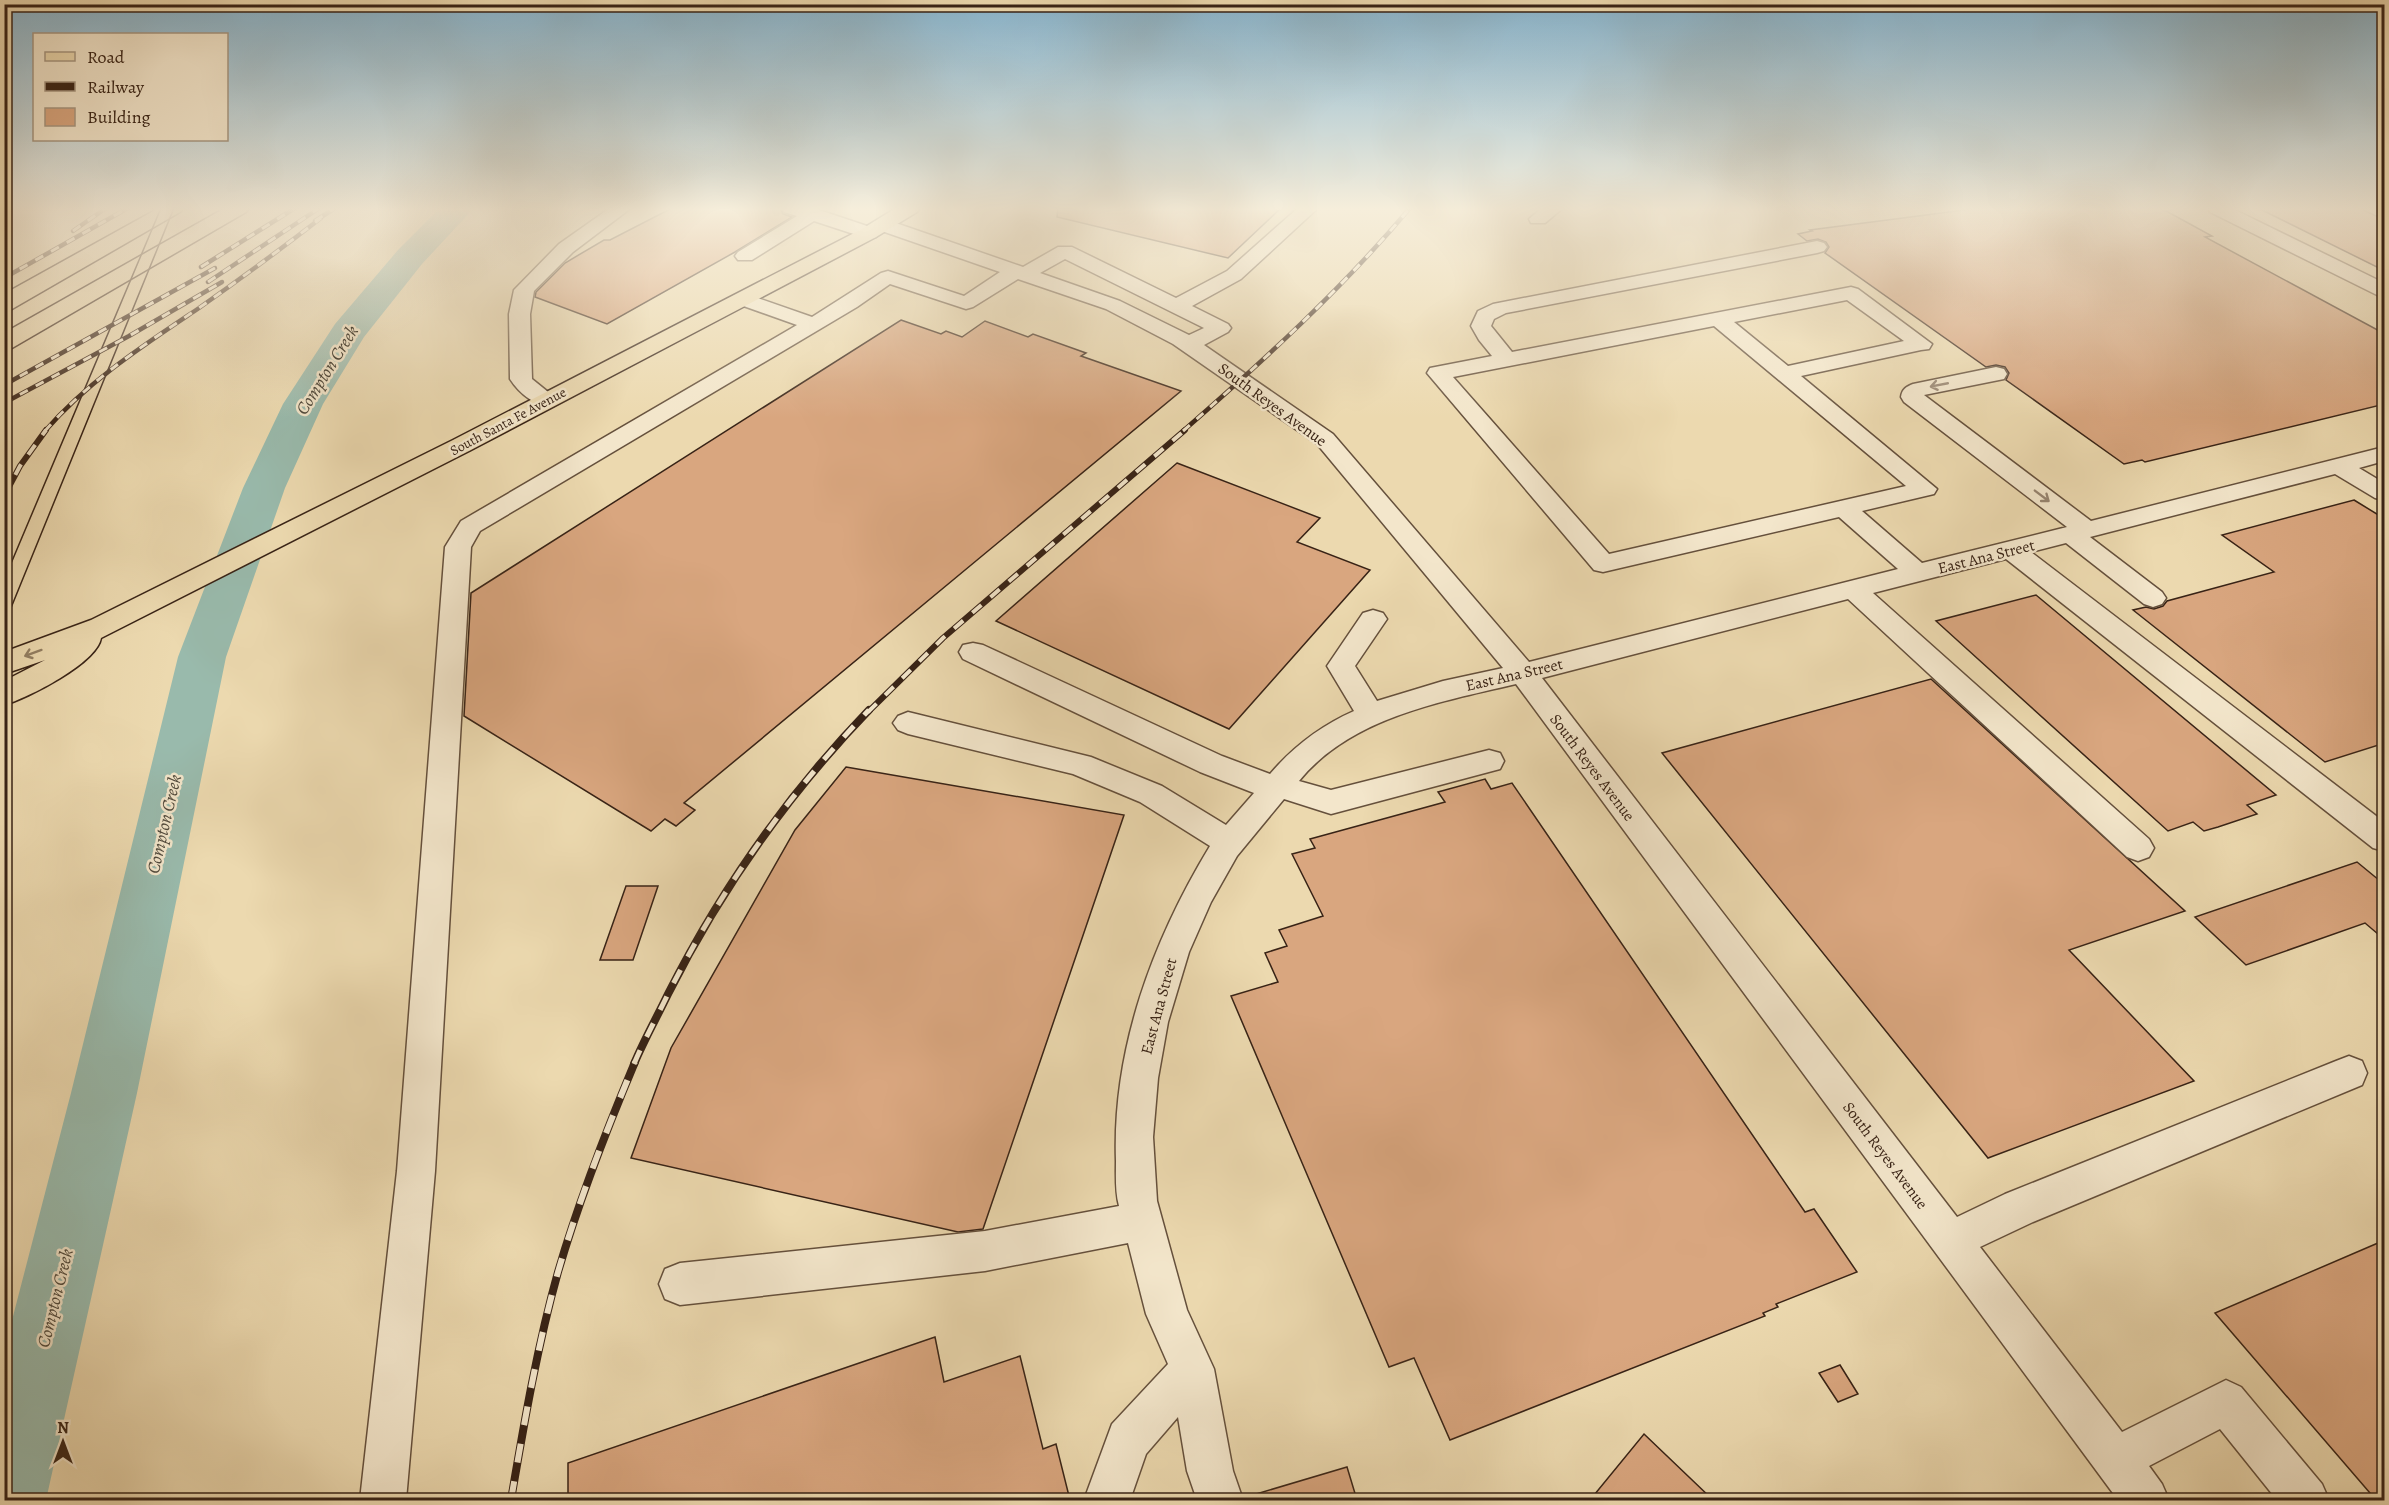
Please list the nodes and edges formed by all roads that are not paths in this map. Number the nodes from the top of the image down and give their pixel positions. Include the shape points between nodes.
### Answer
1 (49, 278) edge
2 (117, 278) edge
3 (534, 278) edge
4 (782, 278) edge
5 (886, 278) edge
6 (892, 278) edge
7 (1011, 278) edge
8 (1036, 278) edge
9 (1120, 278) edge
10 (1226, 278) edge
11 (1655, 278) edge
12 (2359, 278) edge
13 (2385, 291) edge
14 (742, 299) junction
15 (4, 304) edge
16 (1176, 306) junction
17 (1718, 319) junction
18 (813, 324) junction
19 (4, 343) edge
20 (1188, 344) junction
21 (1508, 360) junction
22 (1784, 373) junction
23 (1996, 374) dead end
24 (547, 400) junction
25 (2385, 454) edge
26 (2339, 466) junction
27 (2385, 493) edge
28 (1844, 508) junction
29 (2079, 532) junction
30 (2010, 549) junction
31 (1917, 573) junction
32 (1853, 589) junction
33 (2153, 598) dead end
34 (1373, 619) dead end
35 (102, 627) junction
36 (973, 652) dead end
37 (4, 664) edge
38 (1523, 673) junction
39 (4, 694) edge
40 (1371, 716) junction
41 (908, 723) dead end
42 (1488, 761) dead end
43 (1277, 787) junction
44 (2385, 838) edge
45 (1230, 843) junction
46 (2138, 848) dead end
47 (2349, 1073) dead end
48 (1142, 1221) junction
49 (1950, 1240) junction
50 (680, 1284) dead end
51 (1192, 1370) junction
52 (2116, 1459) junction
53 (382, 1500) edge
54 (1107, 1500) edge
55 (1220, 1500) edge
56 (2146, 1500) edge
57 (2306, 1500) edge

1 - 15 main road
2 - 19 main road
3 - 24 street via 522,292 518,317 519,377
4 - 14 main road, South Santa Fe Avenue
5 - 18 street
6 - 7 street via 966,303
8 - 20 street, South Reyes Avenue via 1113,304
9 - 16 street
10 - 16 street
11 - 21 street via 1500,308 1485,315 1481,326 1486,336
12 - 13 street
14 - 18 street
14 - 24 main road, South Santa Fe Avenue
16 - 20 street via 1221,328
17 - 21 street
17 - 22 street
17 - 22 street via 1851,293 1921,345
18 - 53 street via 470,526 458,547 416,1171
20 - 38 street, South Reyes Avenue via 1325,439
21 - 28 street via 1438,373 1603,564
22 - 28 street via 1925,489
23 -> 29 street via 1921,389 1913,392 1912,397
24 - 35 main road, South Santa Fe Avenue
25 - 26 street, East Ana Street
26 - 27 street
26 - 29 street, East Ana Street
28 - 31 street
29 - 30 street, East Ana Street
29 - 33 street
30 - 31 street, East Ana Street
30 - 44 street
31 - 32 street, East Ana Street
32 - 38 street, East Ana Street
32 - 46 street
34 - 40 street via 1341,666
35 -> 37 main road, South Santa Fe Avenue
35 - 39 main road, South Santa Fe Avenue via 52,671
36 - 43 street via 1211,764
38 - 40 street, East Ana Street via 1443,691
38 - 49 street, South Reyes Avenue
40 - 43 street, East Ana Street via 1318,745
41 - 45 street via 1080,765 1151,794
42 - 43 street via 1331,802
43 - 45 street, East Ana Street
45 - 48 street, East Ana Street via 1191,909 1172,952 1150,1022 1134,1137 1137,1201
47 - 49 street
48 - 50 street via 985,1251
48 - 51 street, East Ana Street via 1167,1314
49 - 52 street, South Reyes Avenue
51 - 54 street via 1128,1440
51 - 55 street, East Ana Street via 1210,1472
52 - 56 street, South Reyes Avenue
52 - 57 street via 2226,1402

